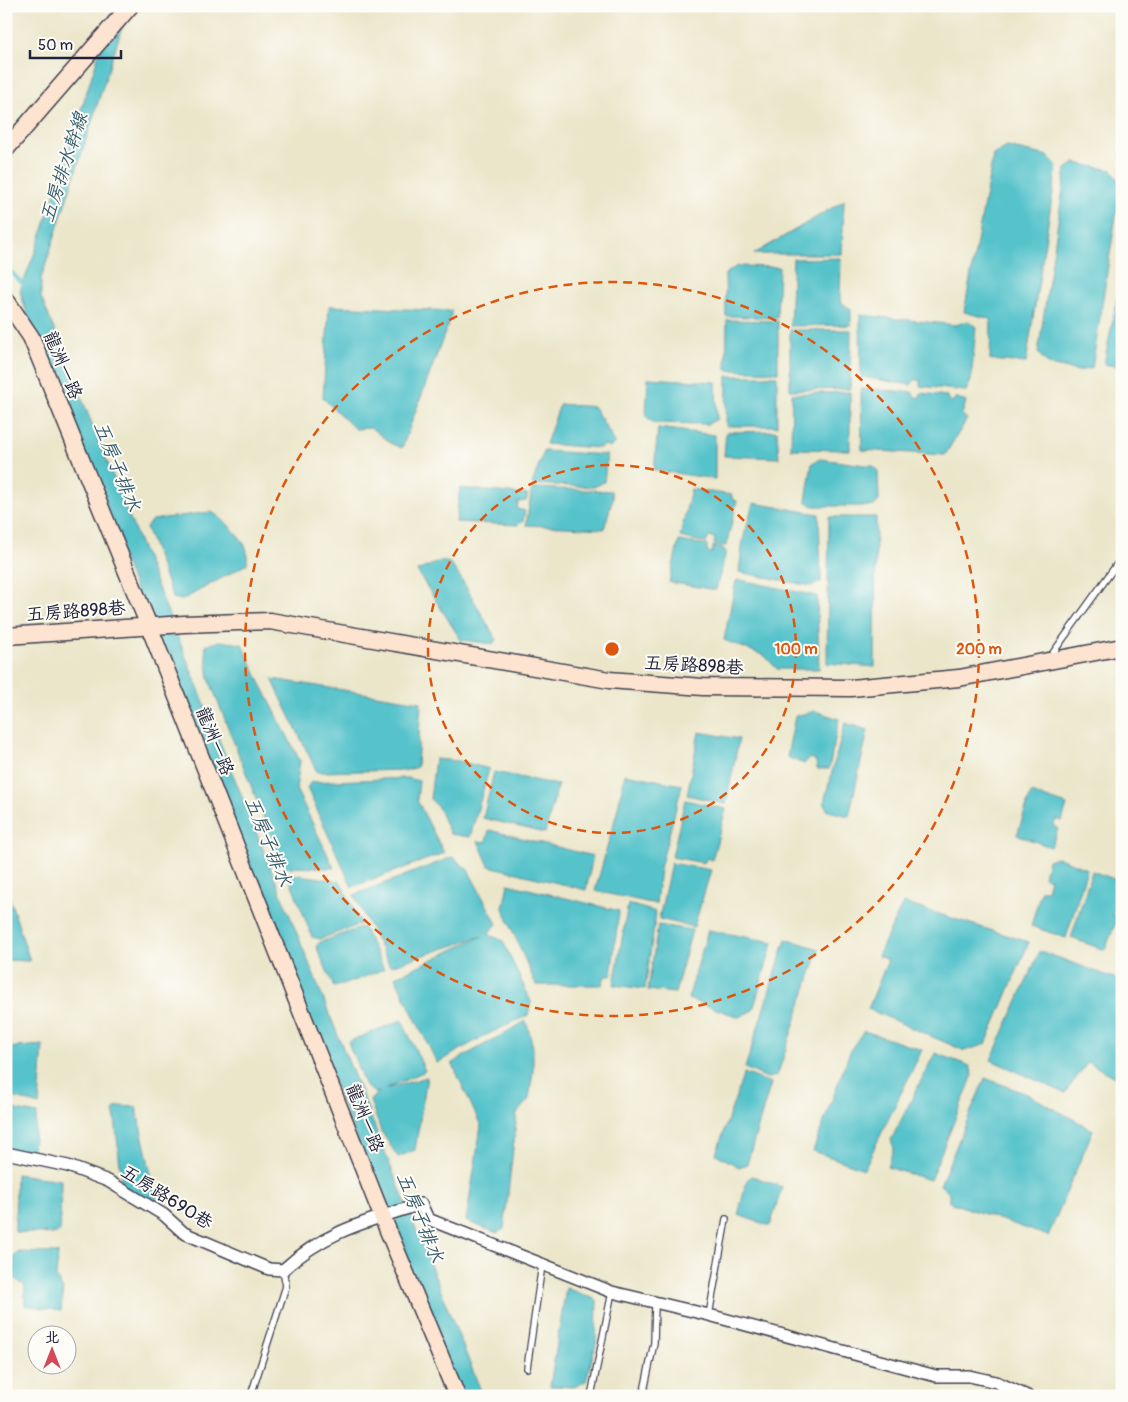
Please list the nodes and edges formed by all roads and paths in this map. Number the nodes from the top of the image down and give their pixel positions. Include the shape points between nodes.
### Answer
1 (130, 6) edge
2 (6, 149) edge
3 (6, 300) edge
4 (1122, 557) edge
5 (148, 626) junction
6 (6, 636) edge
7 (1122, 647) edge
8 (1046, 662) junction
9 (6, 1153) edge
10 (382, 1216) junction
11 (726, 1219) dead end
12 (542, 1264) junction
13 (283, 1270) junction
14 (612, 1292) junction
15 (655, 1303) junction
16 (710, 1315) junction
17 (527, 1368) dead end
18 (252, 1392) dead end
19 (457, 1396) edge
20 (592, 1396) edge
21 (644, 1396) edge
22 (1027, 1396) edge

1 - 2 street
3 - 5 street, 龍洲一路 via 31,337
4 - 8 lane
5 - 6 street, 五房路898巷
5 - 8 street, 五房路898巷 via 270,621 609,680 703,687 851,688 959,678
5 - 10 street, 龍洲一路
7 - 8 street, 五房路898巷
9 - 13 street, 五房路690巷 via 68,1166 108,1180 164,1215 184,1233 269,1269
10 - 12 street via 421,1204 428,1219
10 - 13 street via 327,1237
10 - 19 street, 龍洲一路
11 - 16 lane
12 - 14 street
12 - 17 lane
13 - 18 lane via 286,1286
14 - 15 street
14 - 20 lane
15 - 16 street
15 - 21 lane via 654,1343
16 - 22 street via 936,1376 969,1376 996,1382

